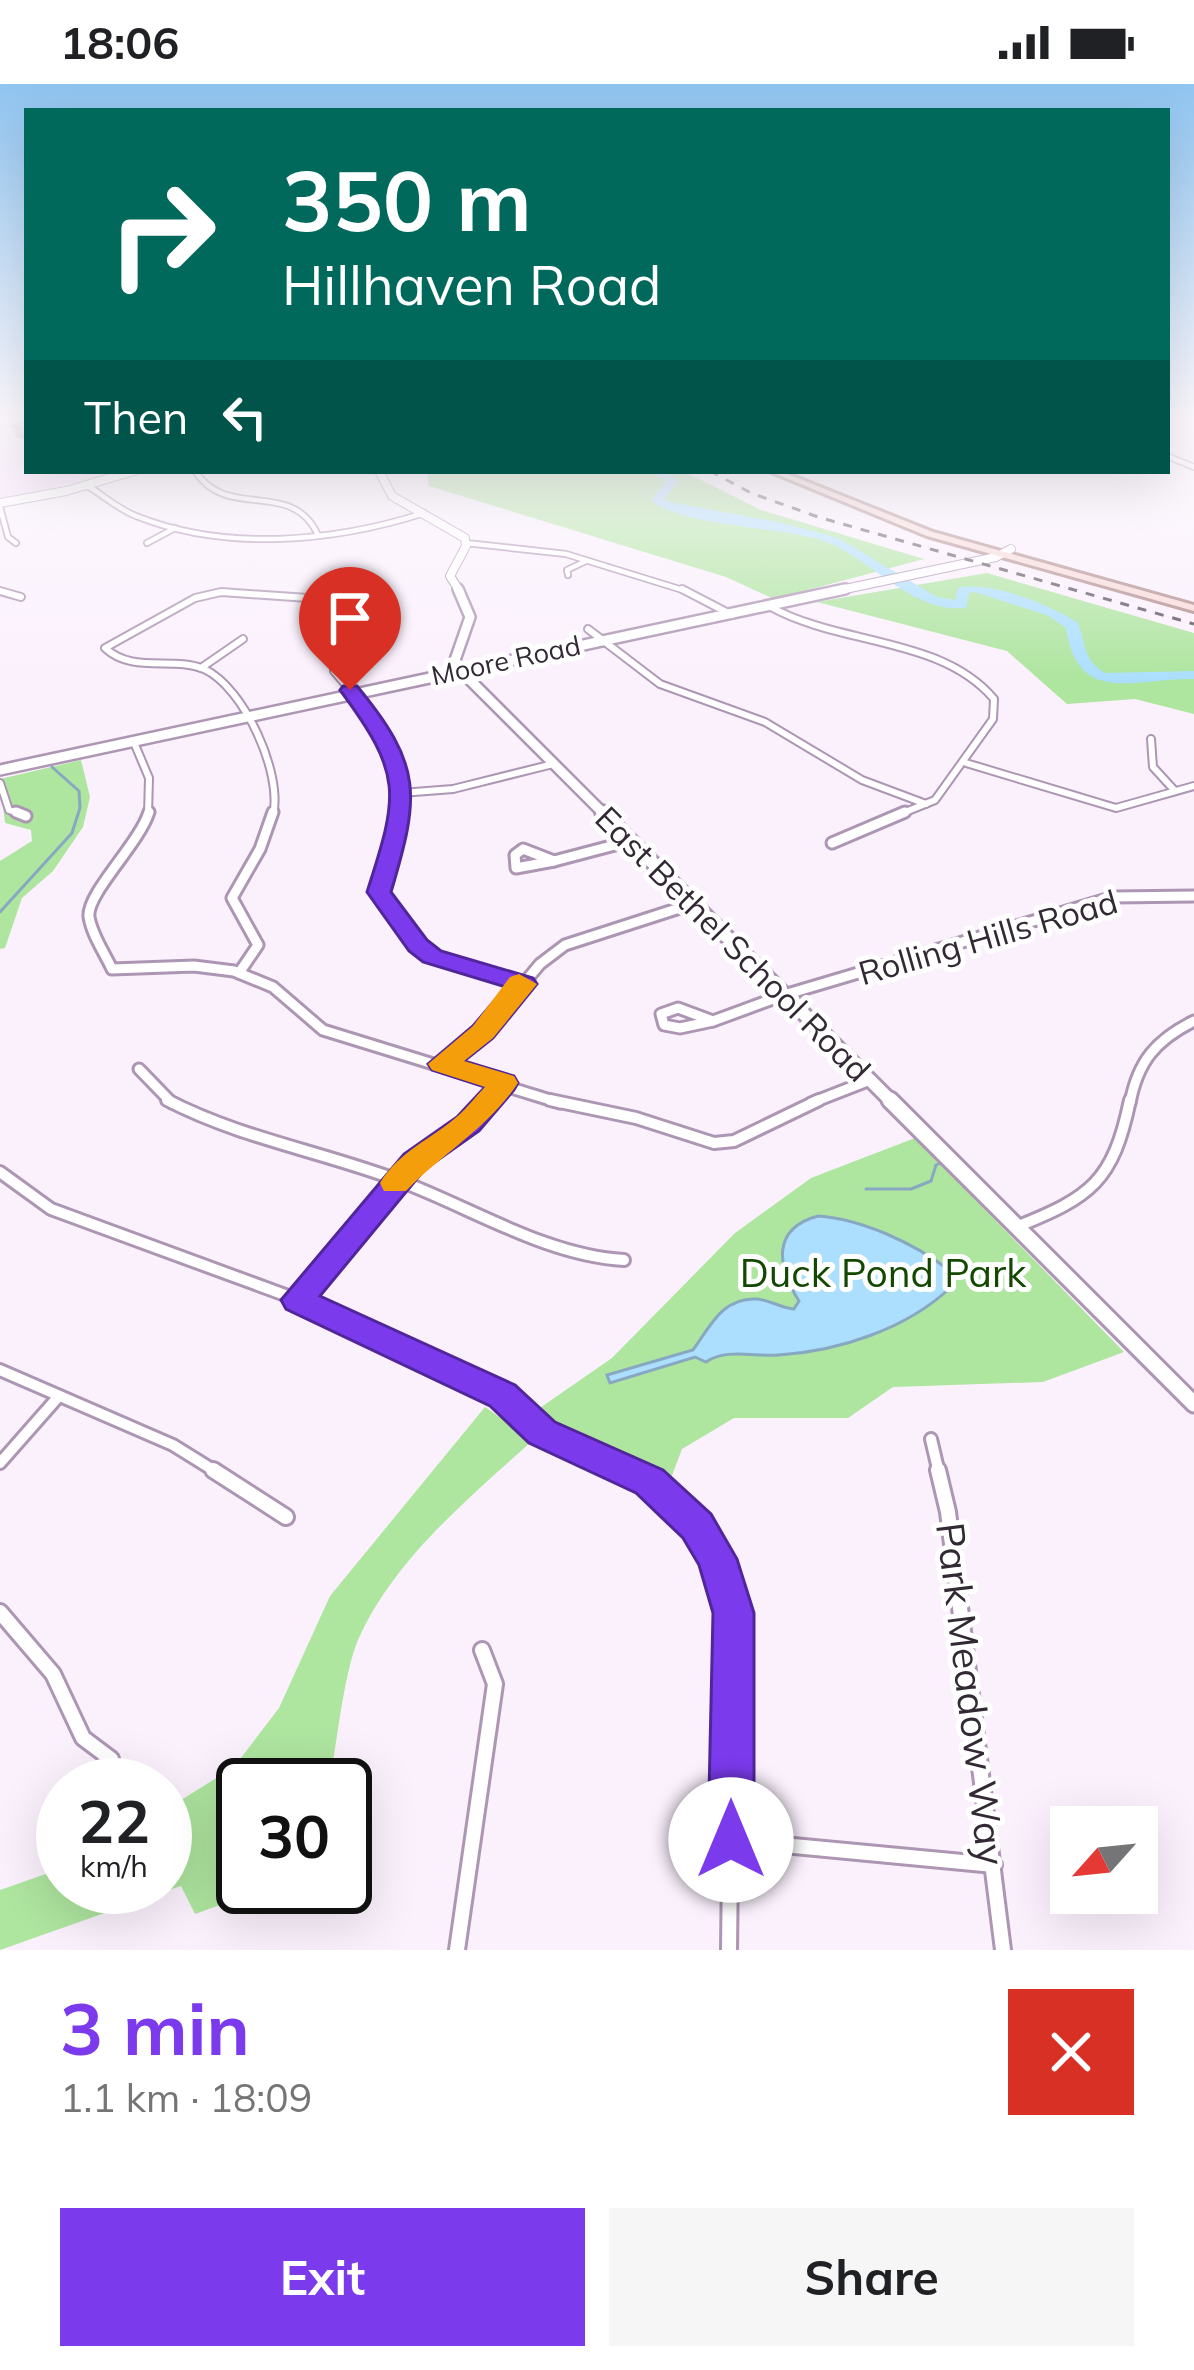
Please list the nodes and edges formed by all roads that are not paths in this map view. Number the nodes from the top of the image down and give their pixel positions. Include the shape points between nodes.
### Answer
1 (0, 505) edge
2 (117, 505) edge
3 (293, 505) edge
4 (408, 505) edge
5 (858, 505) edge
6 (878, 505) edge
7 (424, 514) junction
8 (175, 528) junction
9 (930, 534) junction
10 (319, 535) junction
11 (466, 542) junction
12 (16, 543) dead end
13 (147, 543) dead end
14 (1006, 552) junction
15 (989, 558) junction
16 (586, 561) junction
17 (568, 575) dead end
18 (0, 591) edge
19 (21, 597) dead end
20 (1194, 604) edge
21 (769, 606) junction
22 (732, 615) junction
23 (588, 629) dead end
24 (243, 639) dead end
25 (602, 642) junction
26 (201, 668) junction
27 (461, 671) junction
28 (353, 693) junction
29 (245, 716) junction
30 (1151, 739) dead end
31 (134, 740) junction
32 (965, 763) junction
33 (553, 764) junction
34 (0, 770) edge
35 (0, 783) edge
36 (1194, 786) edge
37 (1175, 791) junction
38 (401, 793) junction
39 (926, 804) junction
40 (26, 816) dead end
41 (630, 841) junction
42 (832, 843) dead end
43 (554, 861) dead end
44 (1194, 896) edge
45 (692, 904) junction
46 (239, 973) junction
47 (524, 984) junction
48 (784, 994) junction
49 (713, 1021) junction
50 (1194, 1021) edge
51 (442, 1064) junction
52 (139, 1070) dead end
53 (869, 1080) junction
54 (504, 1083) junction
55 (0, 1172) edge
56 (398, 1180) junction
57 (1016, 1227) junction
58 (624, 1260) dead end
59 (298, 1300) junction
60 (0, 1370) edge
61 (59, 1396) junction
62 (1194, 1404) edge
63 (931, 1439) dead end
64 (0, 1463) edge
65 (286, 1517) dead end
66 (0, 1612) edge
67 (482, 1650) dead end
68 (110, 1758) edge
69 (731, 1840) junction
70 (994, 1865) junction
71 (458, 1950) edge
72 (729, 1950) edge
73 (1003, 1950) edge

1 - 12 street
2 - 8 street
3 - 10 street
4 - 7 street
5 - 9 main road
6 - 14 main road
7 - 10 street
7 - 11 street via 448,522
8 - 10 street
8 - 13 street
9 - 14 main road
9 - 15 main road
11 - 16 street
11 - 27 street via 450,576 473,617 455,660
14 - 15 street, Moore Road
14 - 20 main road
15 - 21 street, Moore Road
16 - 17 street
16 - 22 street via 692,593
18 - 19 street
21 - 22 street, Moore Road
21 - 32 street via 829,633 949,664 980,682 996,710
22 - 25 street, Moore Road
23 - 25 street
24 - 26 street
25 - 27 street, Moore Road
25 - 39 street via 659,684 765,722 862,780
26 - 28 street via 119,658 105,648 195,598 327,598 346,604 360,626 334,666
26 - 29 street
27 - 28 street, Moore Road
27 - 33 street, East Bethel School Road
28 - 29 street, Moore Road
28 - 38 street via 389,741
29 - 31 street, Moore Road
29 - 46 street via 269,755 278,794 272,831 232,898 258,945
30 - 37 street via 1154,766
31 - 34 street, Moore Road
31 - 46 street via 152,782 150,812 134,848 89,903 112,969 180,964
32 - 37 street via 1116,808
32 - 39 street
33 - 38 street
33 - 41 street, East Bethel School Road
35 - 40 street via 9,810
36 - 37 street
38 - 47 street via 379,892 432,956
39 - 42 street
41 - 43 street
41 - 45 street, East Bethel School Road
44 - 48 street, Rolling Hills Road via 1114,897
45 - 47 street via 584,936
45 - 48 street, East Bethel School Road
46 - 51 street via 292,999 323,1030
47 - 51 street
48 - 49 street, Rolling Hills Road
48 - 53 street, East Bethel School Road
49 - 49 street via 680,1028 664,1024 661,1014 678,1008
50 - 57 street via 1152,1044 1141,1060 1110,1167 1097,1186
51 - 54 street
52 - 56 street via 182,1109
53 - 54 street via 714,1143
53 - 57 street, East Bethel School Road
54 - 56 street
55 - 59 street via 95,1228
56 - 58 street via 589,1258
56 - 59 street
57 - 62 street, East Bethel School Road
59 - 69 street via 502,1395 542,1432 649,1481 697,1526 718,1559 734,1613
60 - 61 street
61 - 64 street
61 - 65 street via 173,1445
63 - 70 street, Park Meadow Way
66 - 68 street via 53,1674 83,1738
67 - 71 street via 495,1684
69 - 70 street
69 - 72 street
70 - 73 street, Park Meadow Way

